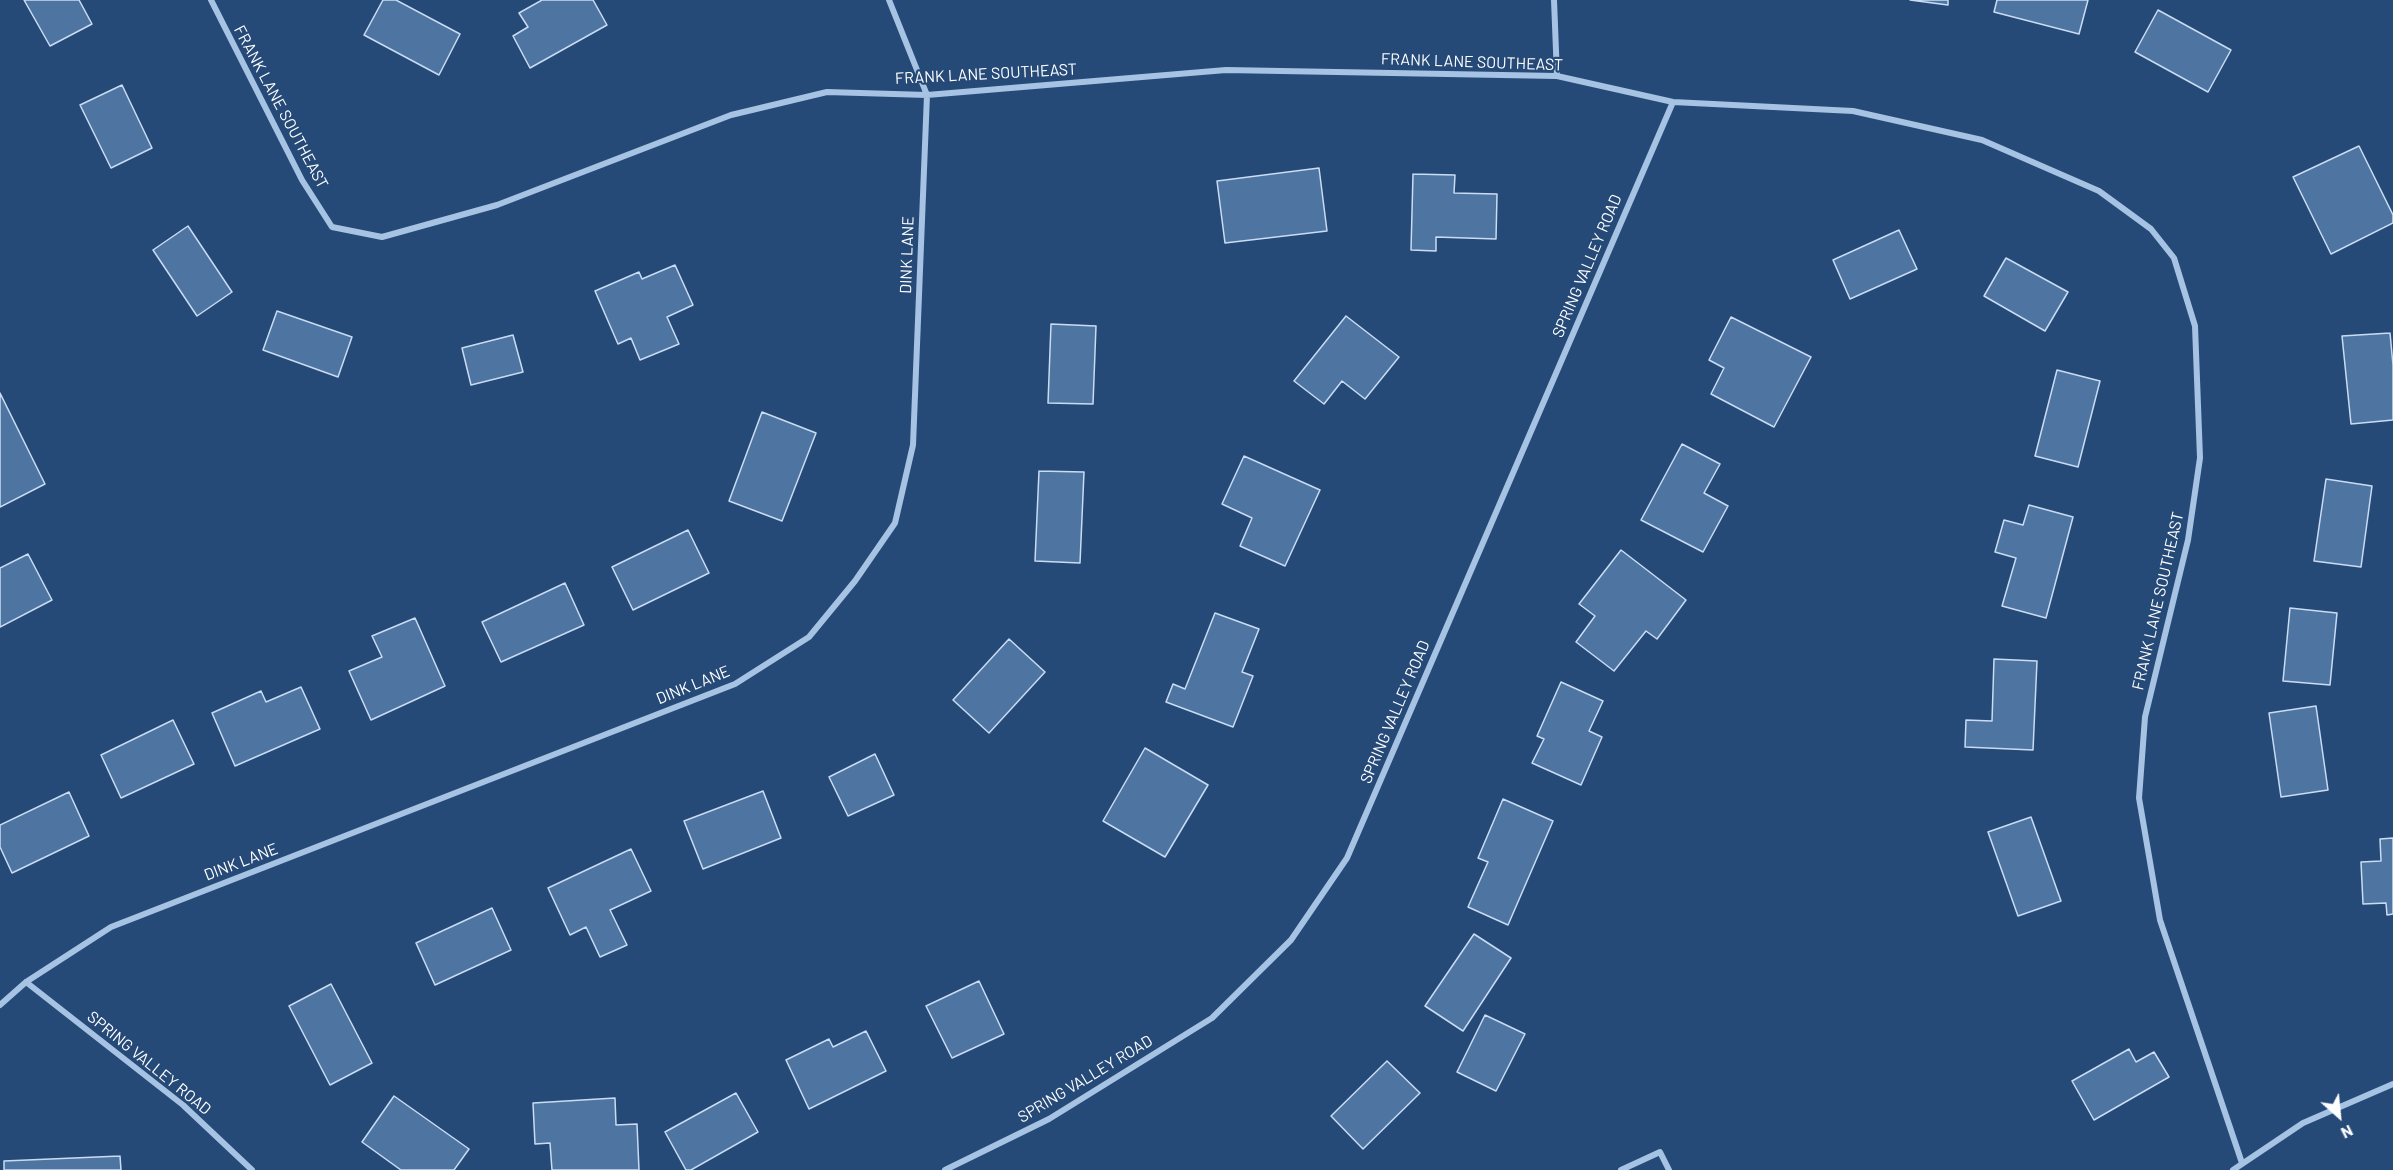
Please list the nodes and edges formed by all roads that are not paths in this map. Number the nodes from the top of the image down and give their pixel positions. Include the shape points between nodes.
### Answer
1 (211, 0) edge
2 (889, 0) edge
3 (1554, 0) edge
4 (1557, 76) junction
5 (927, 95) junction
6 (1673, 102) junction
7 (26, 982) junction
8 (0, 1005) edge
9 (2393, 1084) edge
10 (2242, 1163) junction
11 (252, 1170) edge
12 (945, 1170) edge
13 (1621, 1170) edge
14 (1669, 1170) edge
15 (2233, 1170) edge

1 - 5 street, FRANK LANE SOUTHEAST via 302,180 332,227 382,237 497,205 731,115 827,92
2 - 5 street, DINK LANE
3 - 4 street
4 - 5 street, FRANK LANE SOUTHEAST via 1226,70
4 - 6 street, FRANK LANE SOUTHEAST
5 - 7 street, DINK LANE via 913,445 895,523 809,637 735,684 111,927
6 - 10 street, FRANK LANE SOUTHEAST via 1853,111 1982,140 2099,191 2151,229 2174,258 2195,326 2200,458 2188,540 2145,717 2139,798 2160,920
6 - 12 street, SPRING VALLEY ROAD via 1352,847 1291,940 1212,1018 1049,1119
7 - 8 street, DINK LANE
7 - 11 street, SPRING VALLEY ROAD via 183,1105
9 - 10 street via 2303,1123
10 - 15 street
13 - 14 street via 1660,1152

